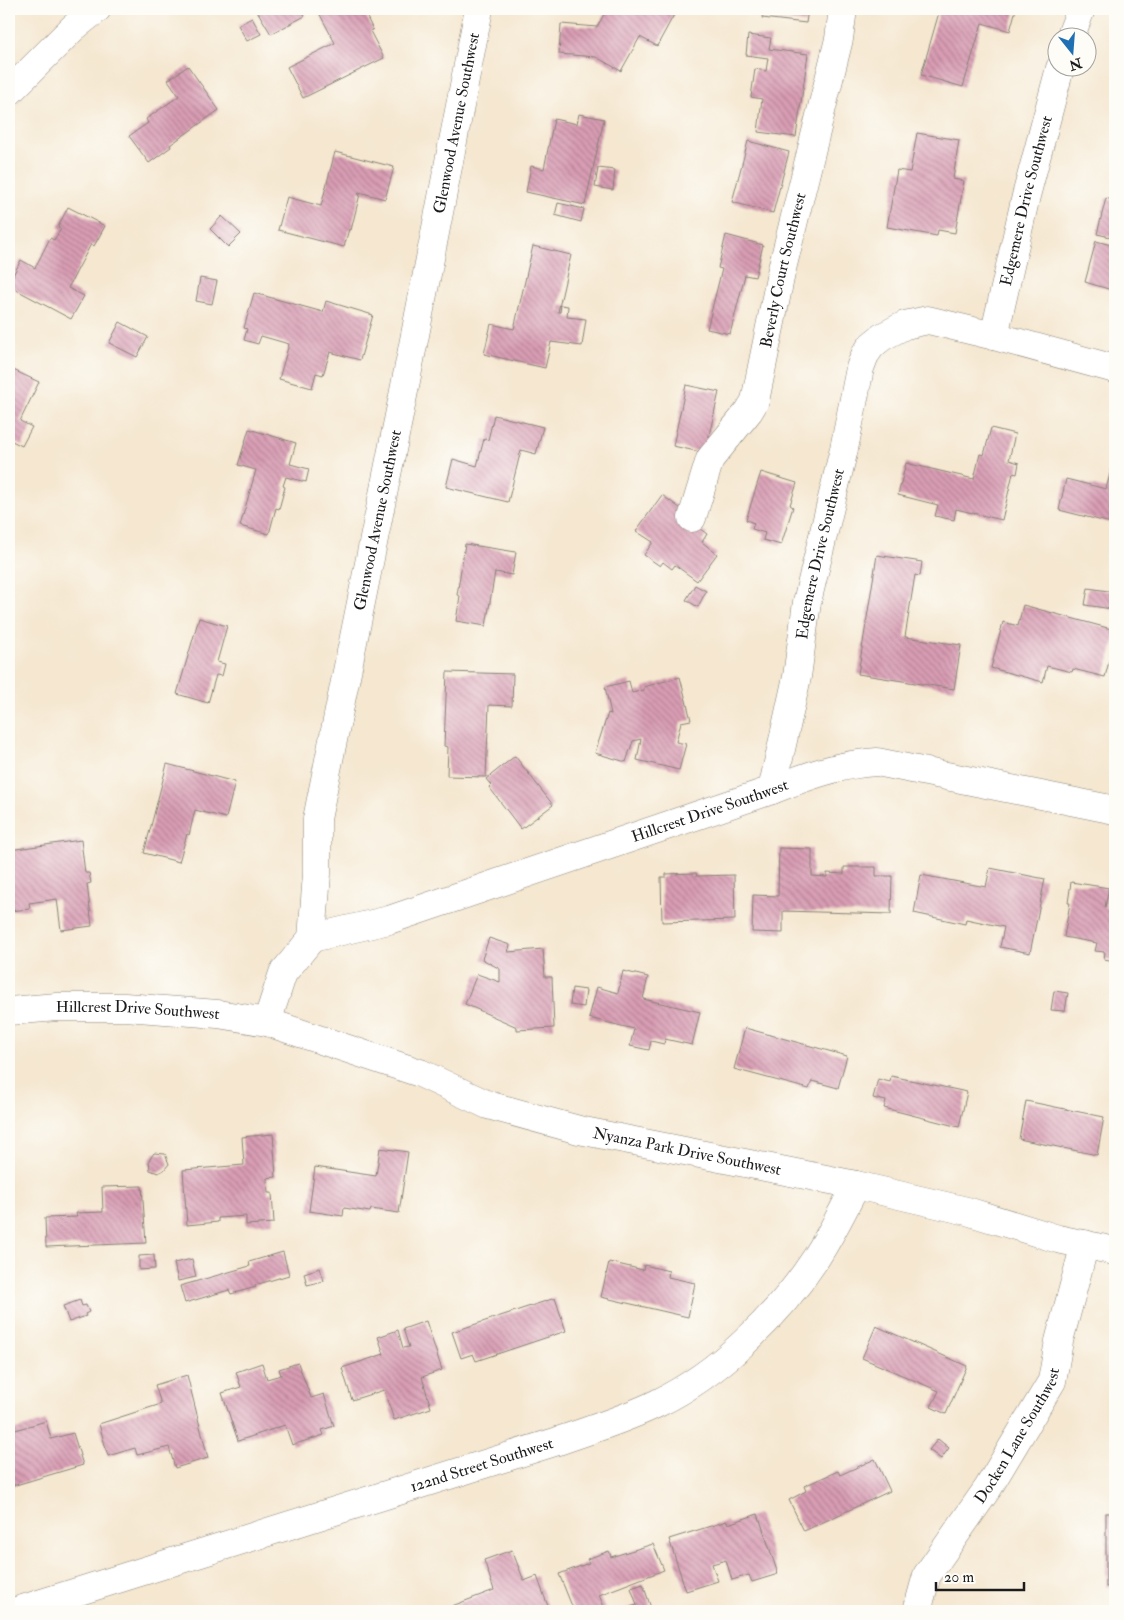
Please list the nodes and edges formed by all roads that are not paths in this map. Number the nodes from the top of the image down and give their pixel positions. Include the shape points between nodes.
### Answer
1 (97, 9) edge
2 (479, 9) edge
3 (843, 9) edge
4 (1081, 9) edge
5 (1074, 28) edge
6 (1057, 78) edge
7 (9, 92) edge
8 (994, 336) junction
9 (1115, 369) edge
10 (692, 518) dead end
11 (772, 790) junction
12 (1115, 810) edge
13 (312, 938) junction
14 (9, 1011) edge
15 (267, 1022) junction
16 (856, 1185) junction
17 (1085, 1244) junction
18 (1115, 1251) edge
19 (16, 1611) edge
20 (917, 1611) edge

1 - 7 street via 73,28
2 - 13 street, Glenwood Avenue Southwest via 317,819
3 - 10 street, Beverly Court Southwest via 839,38 754,401 749,412 710,459
4 - 5 street
6 - 8 street, Edgemere Drive Southwest
8 - 9 street, Edgemere Drive Southwest
8 - 11 street, Edgemere Drive Southwest via 928,320 905,325 892,332 872,345 865,355 807,602 797,677
11 - 12 street, Hillcrest Drive Southwest via 834,768 877,762
11 - 13 street, Hillcrest Drive Southwest via 389,920
13 - 15 street via 283,973
14 - 15 street, Hillcrest Drive Southwest via 125,1007 218,1014
15 - 16 street, Nyanza Park Drive Southwest via 420,1073 488,1105 578,1130
16 - 17 street, Nyanza Park Drive Southwest via 967,1211
16 - 19 street, 122nd Street Southwest via 814,1262 782,1304 717,1367 659,1403 558,1441
17 - 18 street, Nyanza Park Drive Southwest
17 - 20 street, Docken Lane Southwest via 1059,1341 1052,1381 988,1488 927,1575

